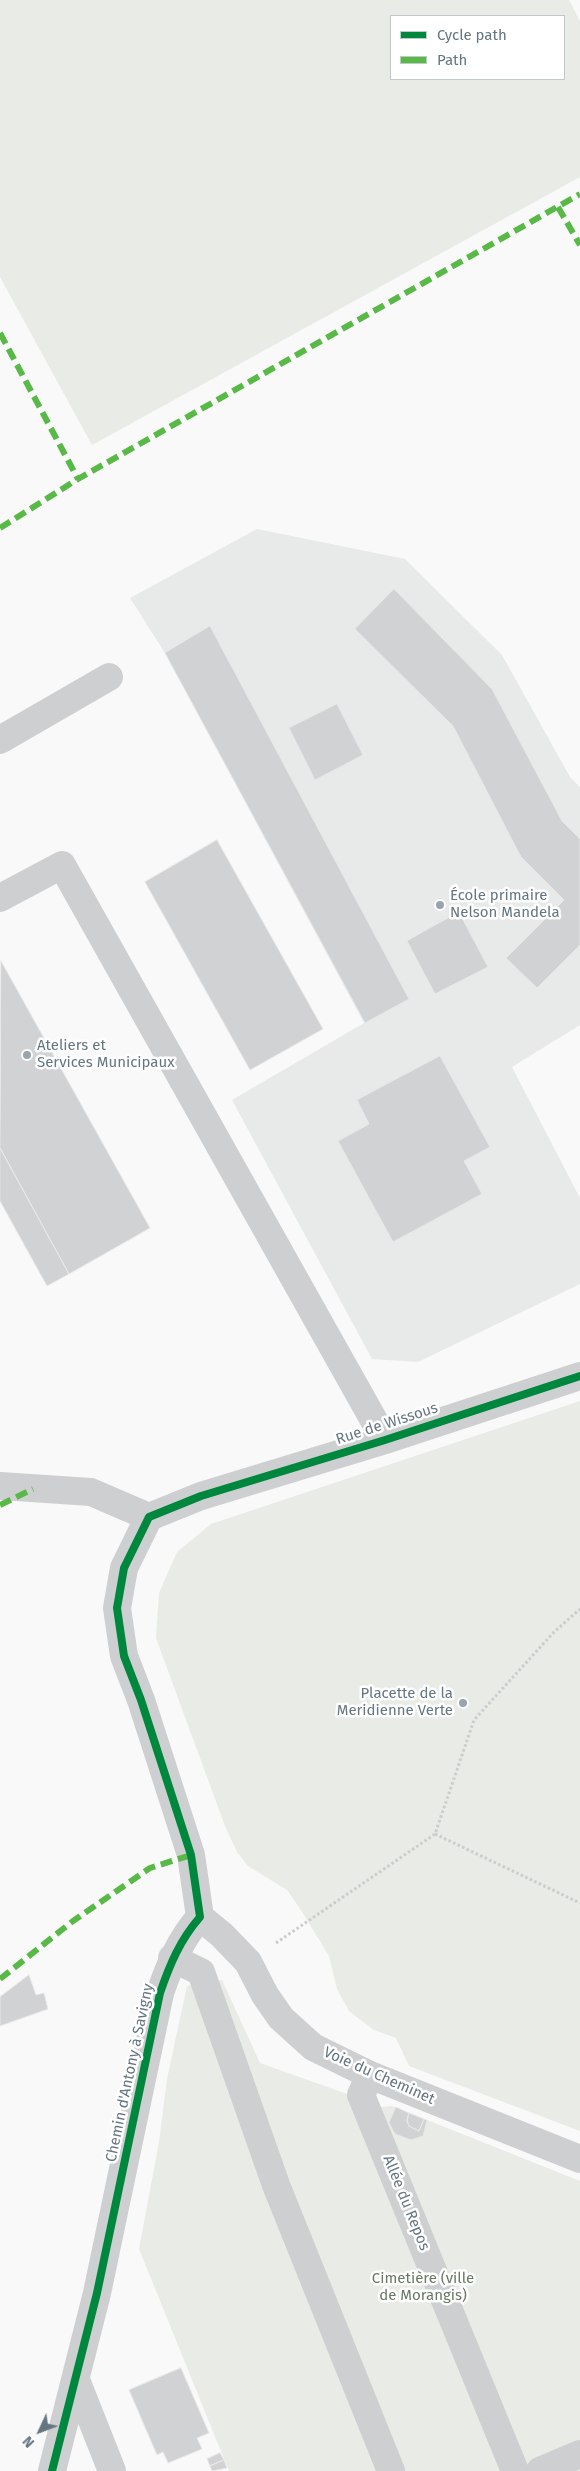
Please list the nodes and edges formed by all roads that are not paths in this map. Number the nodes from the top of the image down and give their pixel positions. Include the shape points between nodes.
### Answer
1 (109, 677) dead end
2 (0, 740) edge
3 (0, 898) edge
4 (580, 1376) edge
5 (385, 1440) junction
6 (0, 1486) edge
7 (149, 1517) junction
8 (200, 1917) junction
9 (172, 1958) junction
10 (370, 2075) junction
11 (580, 2159) edge
12 (76, 2380) junction
13 (580, 2454) edge
14 (52, 2471) edge
15 (112, 2471) edge
16 (391, 2471) edge
17 (515, 2471) edge
18 (540, 2471) edge

1 - 2 street
3 - 5 street via 62,865
4 - 5 street, Rue de Wissous
5 - 7 street, Rue de Wissous via 201,1496
6 - 7 street via 91,1492
7 - 8 street via 124,1568 117,1608 124,1656 191,1855
8 - 9 street, Chemin d'Antony à Savigny via 185,1934
8 - 10 street, Voie du Cheminet via 248,1962 265,1995 296,2034 313,2047
9 - 12 street, Chemin d'Antony à Savigny via 160,1993
9 - 16 street via 201,1972 276,2185
10 - 11 street, Voie du Cheminet
10 - 17 street, Allée du Repos via 362,2094
12 - 14 street, Chemin d'Antony à Savigny
12 - 15 street
13 - 18 street

